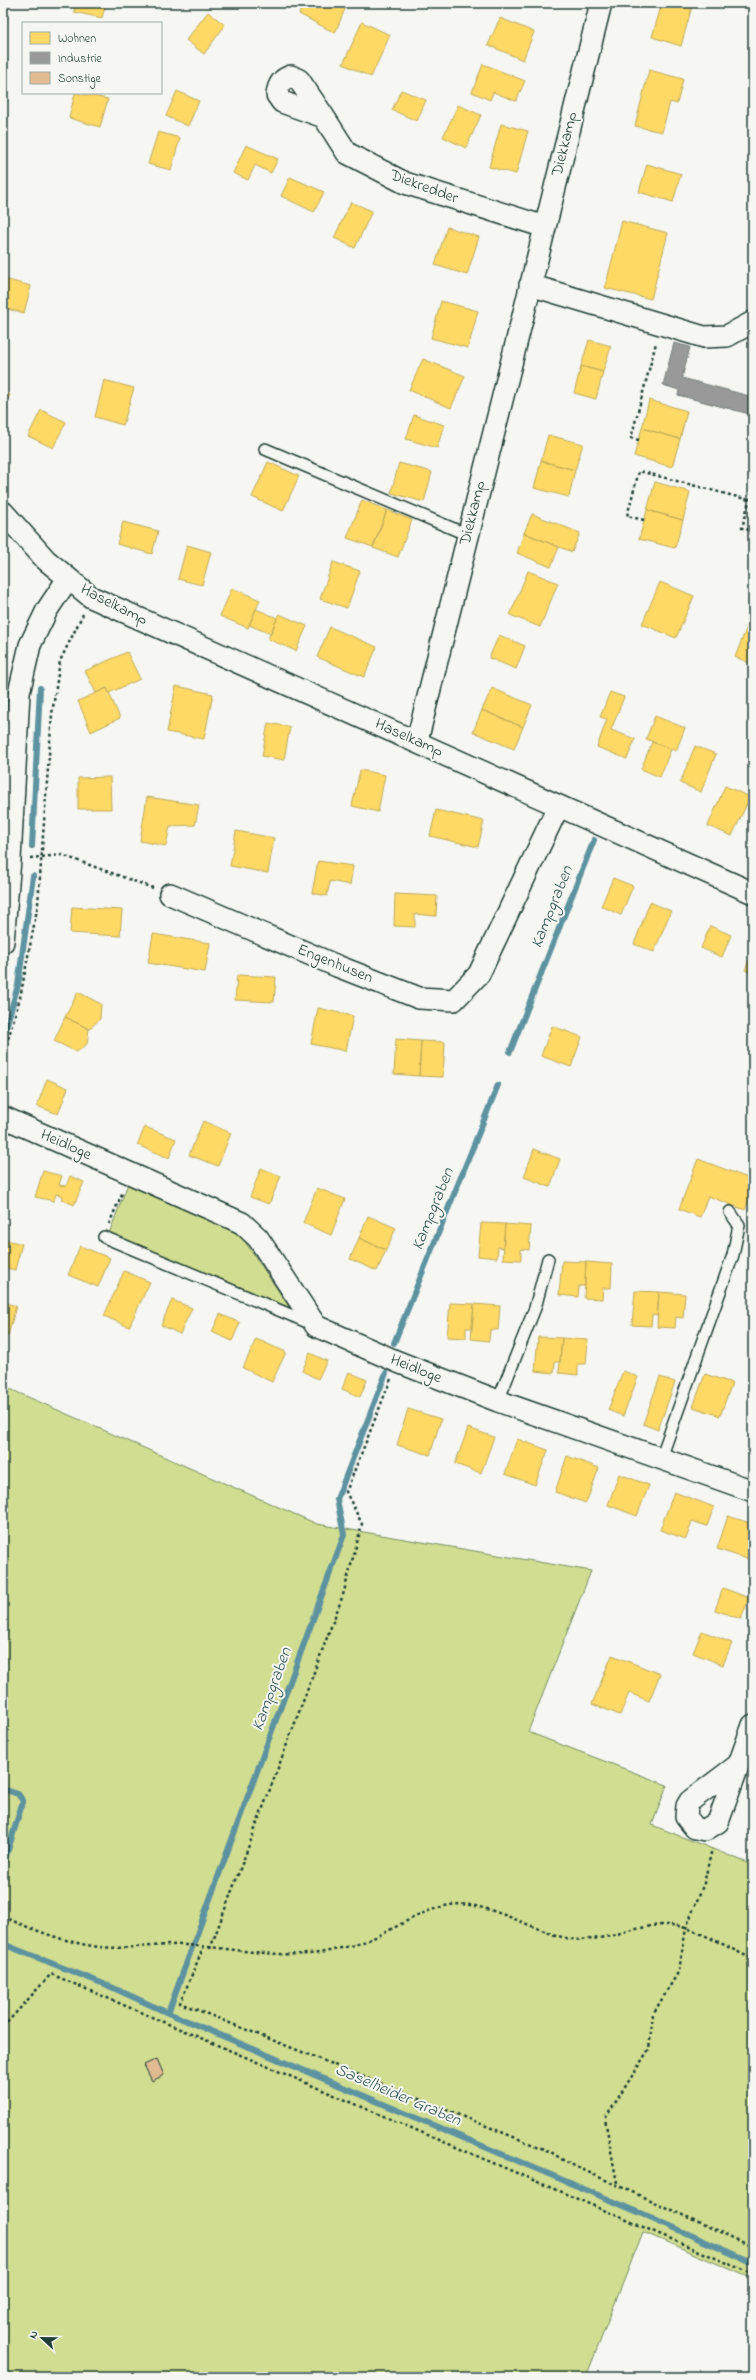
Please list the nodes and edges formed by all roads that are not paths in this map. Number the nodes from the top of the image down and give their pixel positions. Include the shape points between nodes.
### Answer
1 (601, 3) edge
2 (324, 117) dead end
3 (545, 227) junction
4 (530, 285) junction
5 (753, 322) edge
6 (265, 449) dead end
7 (3, 512) edge
8 (468, 534) junction
9 (67, 580) junction
10 (417, 741) junction
11 (558, 807) junction
12 (753, 893) edge
13 (170, 894) road end
14 (3, 942) edge
15 (3, 1117) edge
16 (730, 1212) dead end
17 (104, 1237) road end
18 (548, 1259) dead end
19 (316, 1326) junction
20 (498, 1401) junction
21 (661, 1458) junction
22 (753, 1491) edge
23 (753, 1725) edge
24 (738, 1765) junction

1 - 3 street, Diekkamp
2 - 3 street, Diekredder via 347,153 405,183
3 - 4 street, Diekkamp
4 - 5 street via 704,337 727,336
4 - 8 street, Diekkamp
6 - 8 lane
7 - 9 street, Haselkamp
8 - 10 street, Diekkamp
9 - 10 street, Haselkamp via 91,597
9 - 14 street via 30,645 19,693
10 - 11 street, Haselkamp
11 - 12 street, Haselkamp
11 - 13 street, Engenhusen via 479,974 454,1000 419,998 337,966
15 - 19 street, Heidloge via 242,1223 258,1238
16 - 21 lane via 739,1225 733,1256
17 - 19 lane
18 - 20 lane via 535,1308
19 - 20 street, Heidloge via 398,1362
20 - 21 street, Heidloge
21 - 22 street, Heidloge
23 - 24 street
24 - 24 street via 687,1806 688,1821 695,1828 705,1830 718,1822

